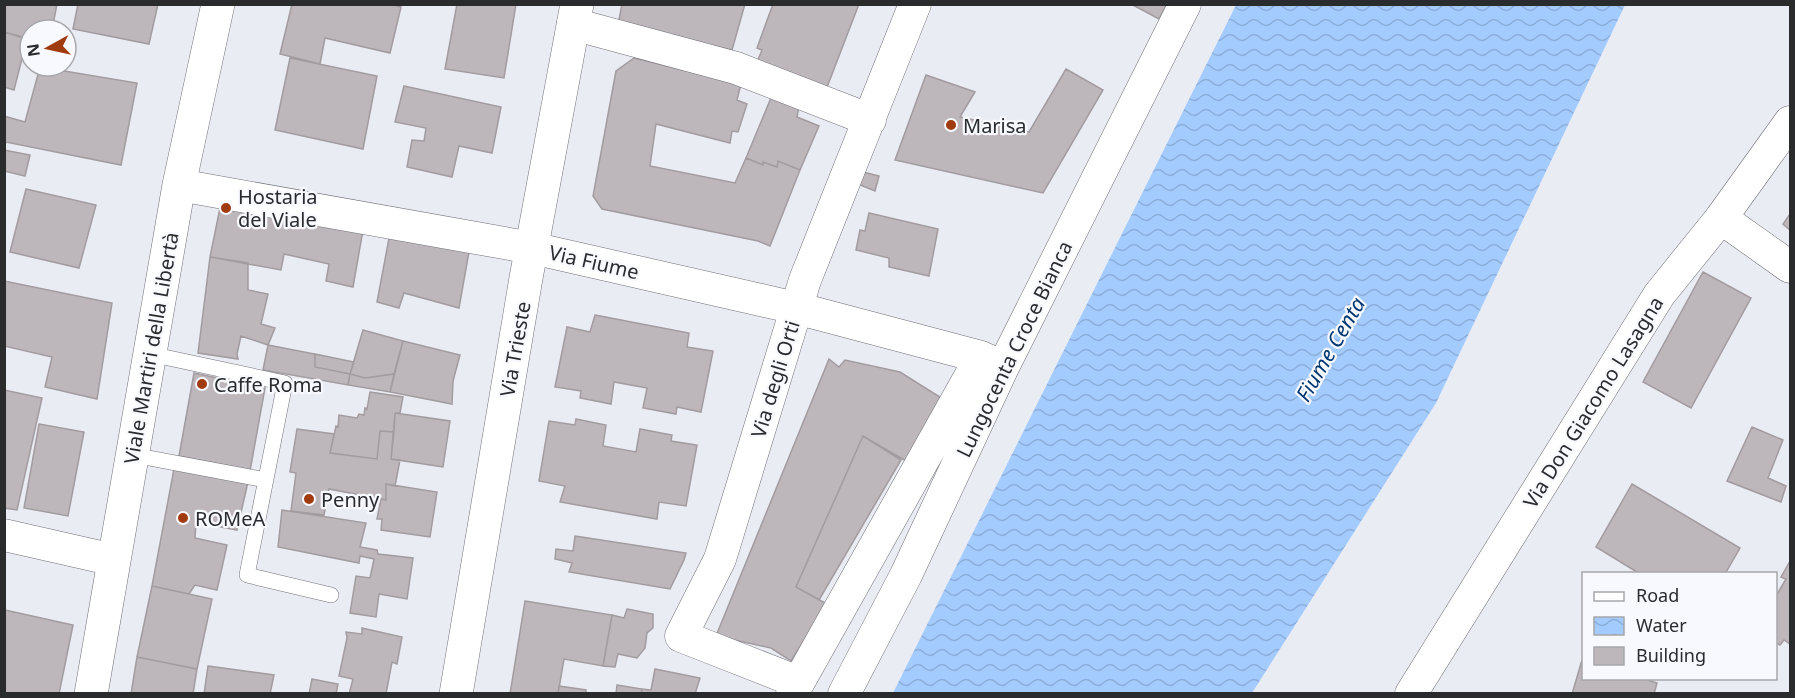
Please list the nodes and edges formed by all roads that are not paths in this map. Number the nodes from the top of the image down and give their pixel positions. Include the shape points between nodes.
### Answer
1 (218, 4) edge
2 (915, 4) edge
3 (1185, 4) edge
4 (575, 14) edge
5 (870, 120) junction
6 (1791, 122) edge
7 (179, 185) junction
8 (1720, 218) junction
9 (532, 248) junction
10 (1791, 267) edge
11 (796, 308) junction
12 (150, 354) junction
13 (992, 362) junction
14 (133, 455) junction
15 (266, 480) junction
16 (4, 535) edge
17 (114, 560) junction
18 (331, 595) dead end
19 (795, 688) edge
20 (91, 693) edge
21 (456, 693) edge
22 (844, 693) edge
23 (1411, 693) edge

1 - 7 street, Viale Martiri della Libertà
2 - 5 street, Via degli Orti
3 - 13 street, Lungocenta Croce Bianca
4 - 5 street via 736,68
4 - 9 street, Via Trieste
5 - 11 street, Via degli Orti
6 - 8 street, Via Don Giacomo Lasagna
7 - 9 street, Via Fiume
7 - 12 street, Viale Martiri della Libertà
8 - 10 street
8 - 23 street, Via Don Giacomo Lasagna via 1659,295
9 - 11 street, Via Fiume
9 - 21 street, Via Trieste
11 - 13 street, Via Fiume
11 - 19 street, Via degli Orti via 720,559 681,636
12 - 14 street, Viale Martiri della Libertà
12 - 15 lane via 285,383
13 - 19 street, Lungocenta Croce Bianca
13 - 22 street, Lungocenta Croce Bianca via 906,575
14 - 15 lane
14 - 17 street, Viale Martiri della Libertà
15 - 18 lane via 247,575
16 - 17 street
17 - 20 street, Viale Martiri della Libertà

